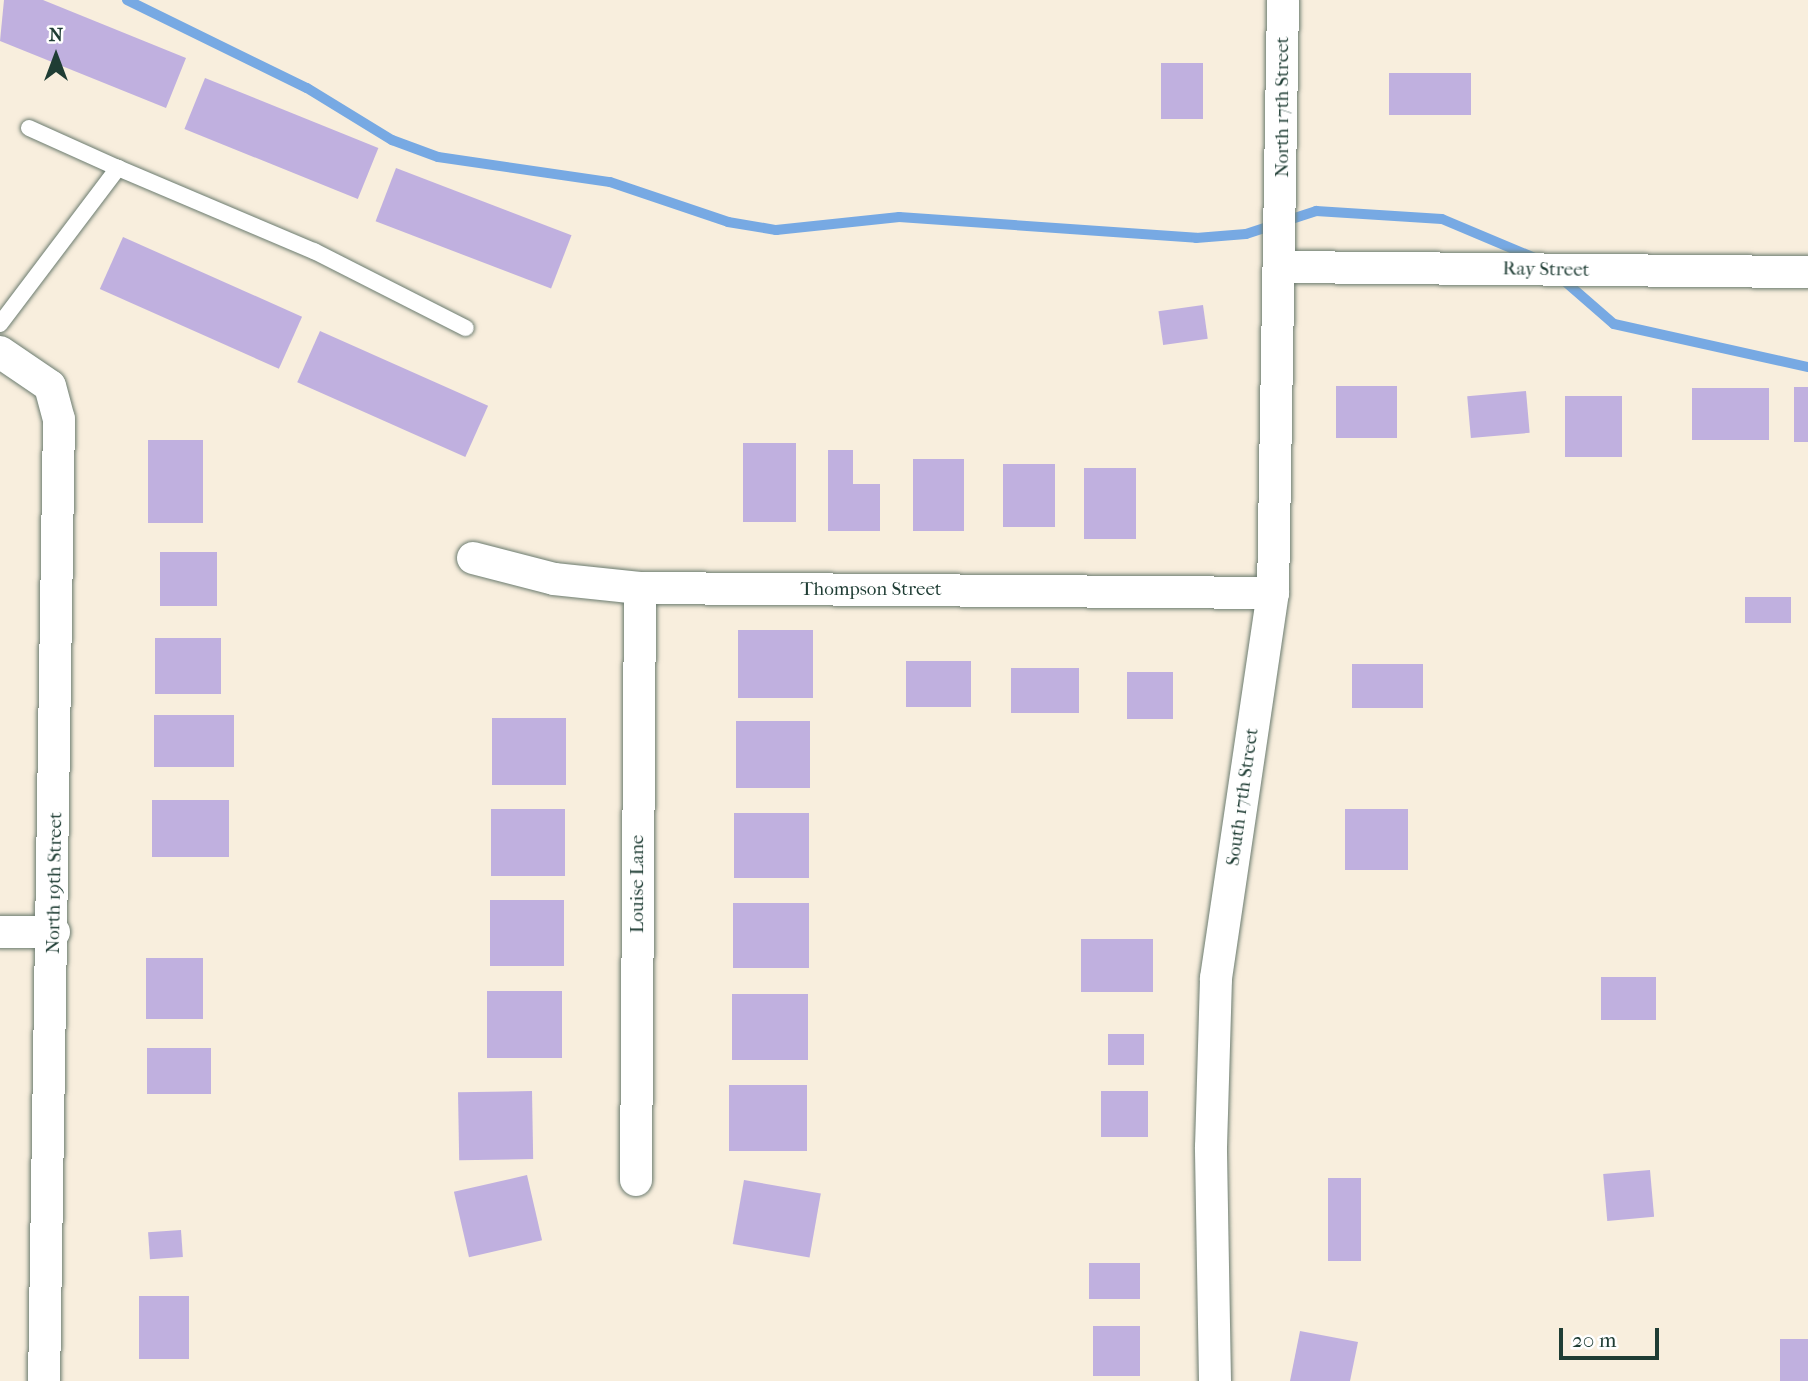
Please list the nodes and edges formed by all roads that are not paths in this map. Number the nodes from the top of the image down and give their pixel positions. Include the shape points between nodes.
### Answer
1 (1283, 0) edge
2 (29, 128) dead end
3 (118, 168) junction
4 (1283, 214) joint
5 (1283, 267) junction
6 (1808, 272) edge
7 (0, 324) edge
8 (466, 328) dead end
9 (0, 352) edge
10 (473, 558) dead end
11 (640, 588) junction
12 (1273, 593) junction
13 (0, 932) edge
14 (54, 932) junction
15 (636, 1180) dead end
16 (44, 1381) edge
17 (1215, 1381) edge

1 - 4 street, North 17th Street
2 - 3 lane
3 - 7 lane
3 - 8 lane via 314,251
4 - 5 street, South 17th Street
5 - 6 street, Ray Street
5 - 12 street, South 17th Street
9 - 14 street, North 19th Street via 50,386 59,419
10 - 11 street, Thompson Street via 554,579
11 - 12 street, Thompson Street
11 - 15 street, Louise Lane
12 - 17 street, South 17th Street via 1216,978 1211,1146
13 - 14 street
14 - 16 street, North 19th Street

